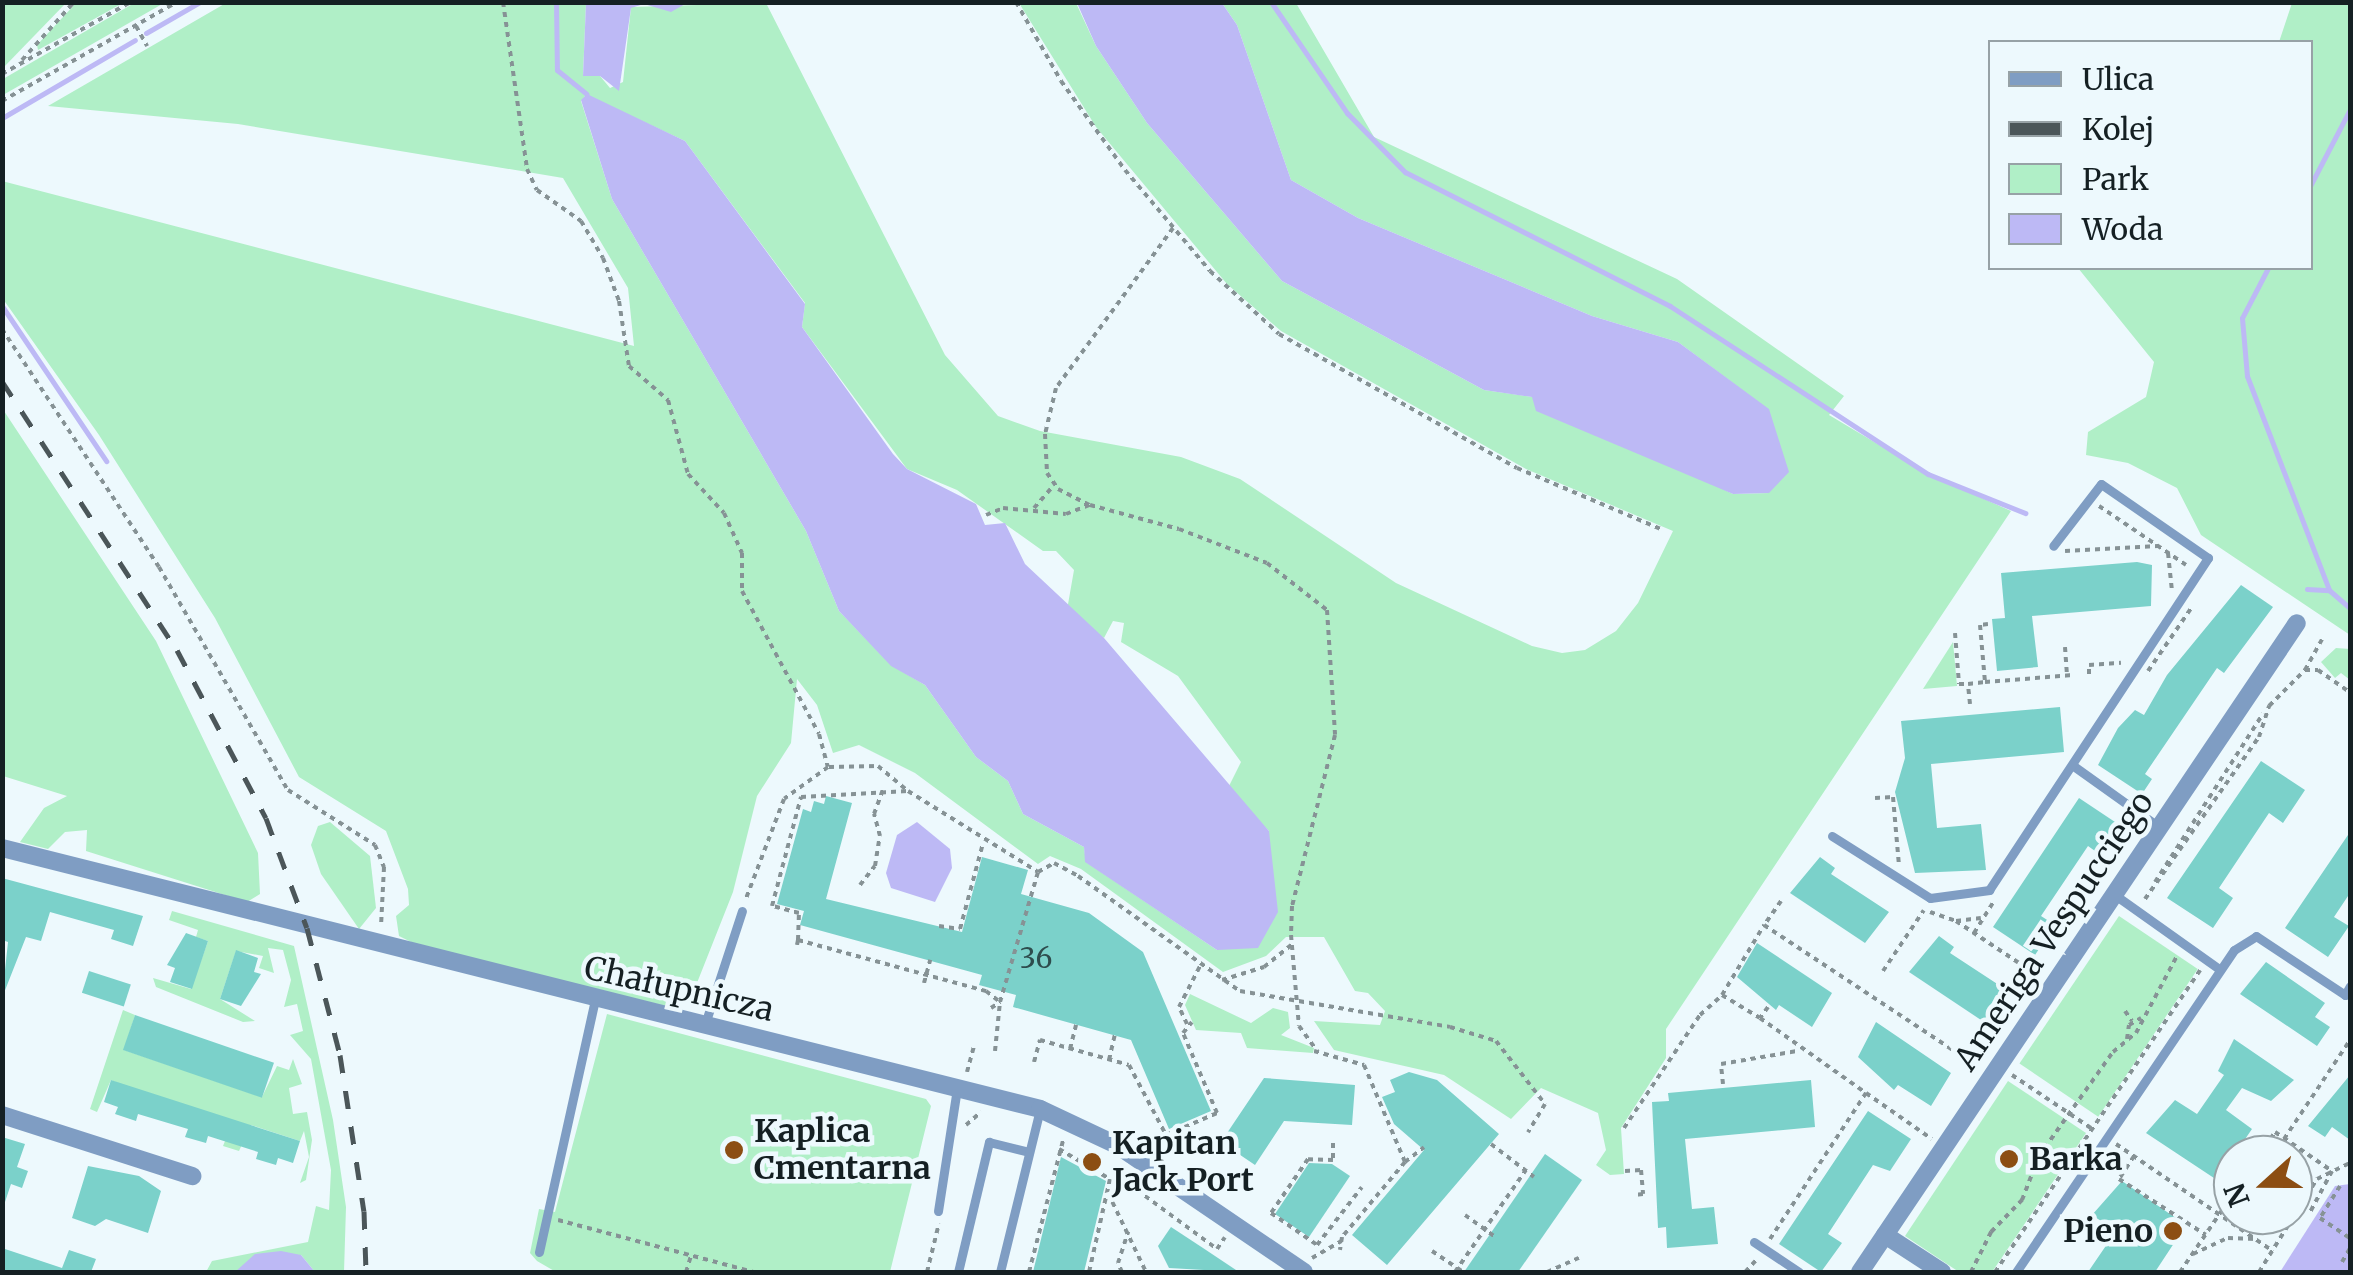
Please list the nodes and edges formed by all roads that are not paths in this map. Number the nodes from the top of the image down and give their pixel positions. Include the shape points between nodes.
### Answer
1 (2054, 546) dead end
2 (2296, 622) dead end
3 (2075, 767) junction
4 (2159, 826) junction
5 (1832, 836) dead end
6 (2, 848) edge
7 (2115, 895) junction
8 (742, 911) road end
9 (2219, 969) junction
10 (2350, 986) edge
11 (595, 1000) junction
12 (704, 1027) junction
13 (962, 1082) junction
14 (1040, 1109) junction
15 (2, 1114) edge
16 (1029, 1152) junction
17 (192, 1176) dead end
18 (938, 1210) road end
19 (1885, 1235) junction
20 (1754, 1242) dead end
21 (539, 1252) dead end
22 (1307, 1267) edge
23 (958, 1272) edge
24 (1000, 1272) edge
25 (1799, 1272) edge
26 (1860, 1272) edge
27 (1942, 1272) edge
28 (2016, 1272) edge

1 - 3 lane via 2102,484 2208,558
2 - 4 street, Ameriga Vespucciego
3 - 4 lane
3 - 5 lane via 1979,895 1930,898
4 - 7 street, Ameriga Vespucciego
6 - 11 street, Chałupnicza
7 - 9 lane
7 - 19 street, Ameriga Vespucciego
8 - 12 lane
9 - 10 lane via 2256,936 2345,995
9 - 28 lane
11 - 12 street, Chałupnicza
11 - 21 lane
12 - 13 street, Chałupnicza
13 - 14 street, Chałupnicza
13 - 18 lane
14 - 16 lane
14 - 22 street, Chałupnicza via 1117,1146
15 - 17 street
16 - 23 lane via 989,1142
16 - 24 lane
19 - 26 street, Ameriga Vespucciego
19 - 27 street
20 - 25 lane

